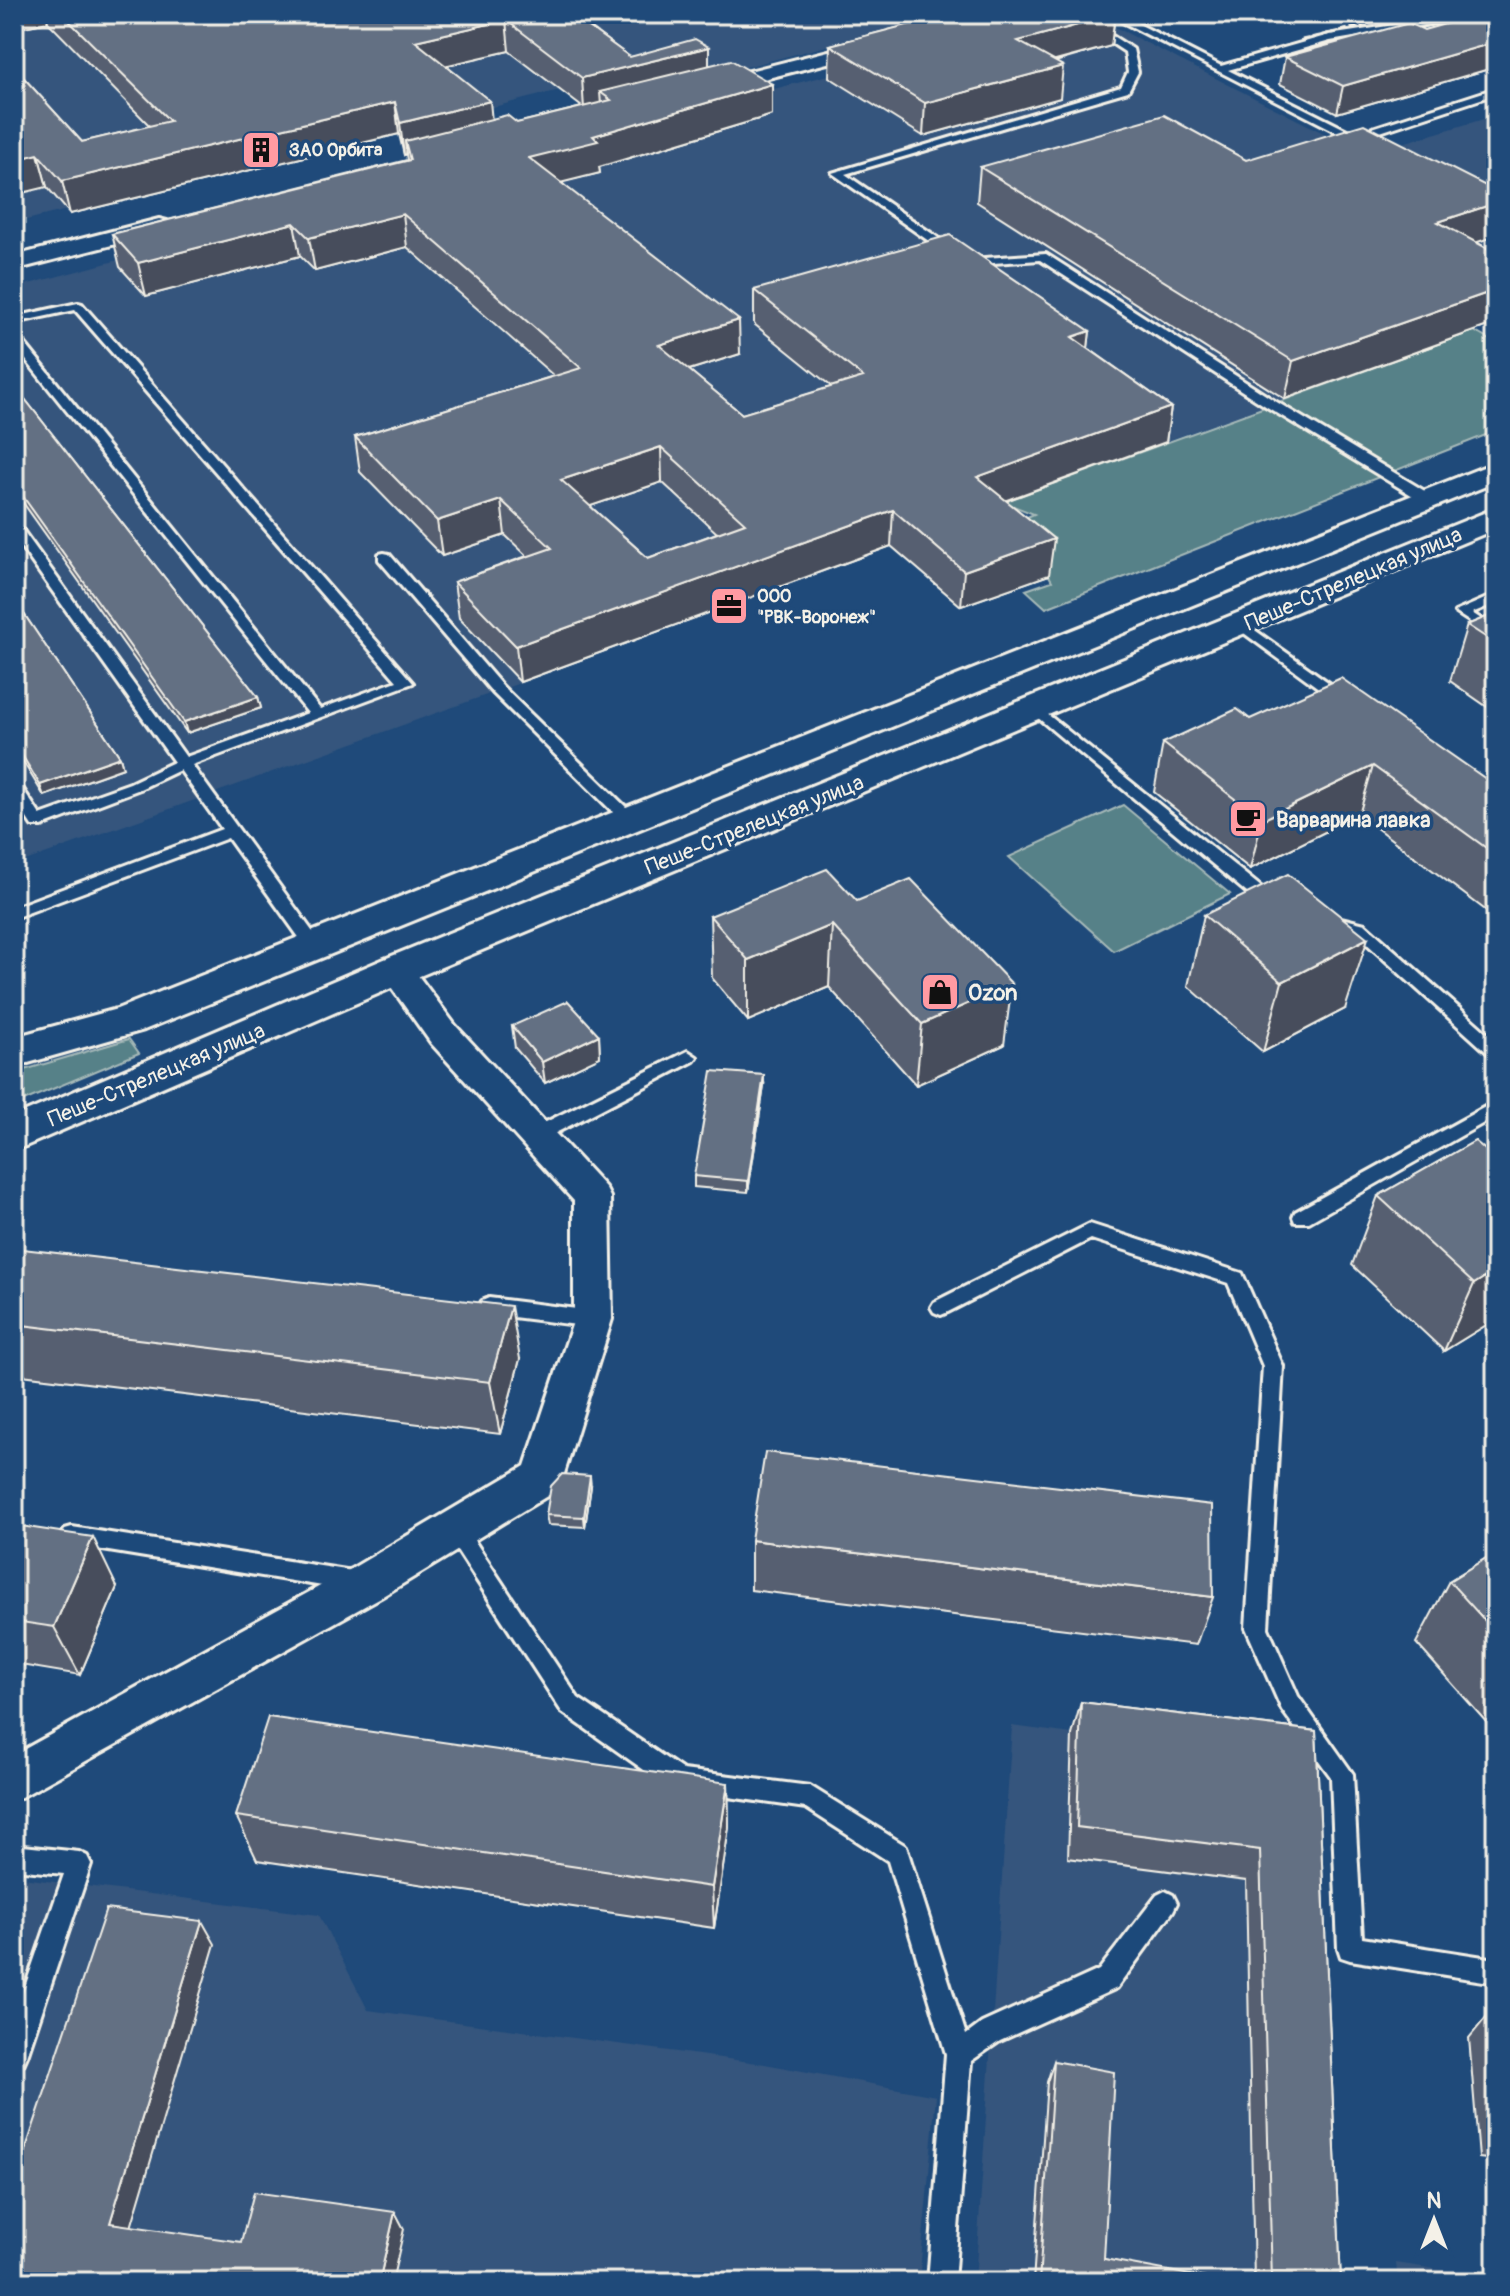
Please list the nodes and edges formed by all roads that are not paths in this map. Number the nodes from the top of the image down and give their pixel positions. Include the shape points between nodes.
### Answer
1 (1072, 14) edge
2 (1112, 14) edge
3 (1484, 14) edge
4 (891, 41) edge
5 (1220, 69) junction
6 (691, 91) edge
7 (1496, 91) edge
8 (184, 219) edge
9 (14, 263) edge
10 (14, 320) edge
11 (14, 337) edge
12 (1496, 471) edge
13 (1428, 499) junction
14 (1496, 518) edge
15 (14, 528) edge
16 (384, 557) dead end
17 (1496, 598) edge
18 (1242, 625) junction
19 (1496, 635) edge
20 (1036, 709) junction
21 (1360, 712) edge
22 (317, 715) junction
23 (183, 763) junction
24 (14, 786) edge
25 (629, 819) junction
26 (231, 831) junction
27 (14, 913) edge
28 (1292, 913) edge
29 (1319, 919) edge
30 (314, 946) junction
31 (396, 970) junction
32 (1496, 1051) edge
33 (14, 1052) edge
34 (688, 1057) dead end
35 (1496, 1108) edge
36 (14, 1135) edge
37 (536, 1135) junction
38 (1302, 1217) dead end
39 (469, 1304) edge
40 (941, 1307) dead end
41 (593, 1319) junction
42 (455, 1529) junction
43 (45, 1531) edge
44 (366, 1583) junction
45 (14, 1779) edge
46 (14, 1857) edge
47 (1165, 1903) dead end
48 (1496, 1971) edge
49 (959, 2054) junction
50 (14, 2056) edge
51 (941, 2282) edge

1 - 13 lane via 1130,51 1133,72 1125,89 837,173 967,263 1042,256
2 - 5 lane
3 - 5 lane via 1329,38
4 - 6 street
5 - 7 lane via 1345,133 1364,134
8 - 9 street
10 - 22 lane via 78,306 406,683
11 - 22 lane
12 - 13 main road, Пеше-Стрелецкая улица
13 - 25 main road, Пеше-Стрелецкая улица
14 - 18 main road, Пеше-Стрелецкая улица
15 - 23 lane
16 - 25 lane via 498,690
17 - 19 lane via 1462,612
18 - 20 main road, Пеше-Стрелецкая улица
18 - 21 lane
20 - 28 lane via 1279,910
20 - 31 main road, Пеше-Стрелецкая улица
22 - 23 lane
23 - 24 lane via 37,822
23 - 26 lane
25 - 30 main road, Пеше-Стрелецкая улица
26 - 27 lane
26 - 30 lane
29 - 32 lane via 1359,928
30 - 33 main road, Пеше-Стрелецкая улица via 129,1020
31 - 36 main road, Пеше-Стрелецкая улица
31 - 37 street via 443,1034
34 - 37 lane
35 - 38 lane
37 - 41 street via 592,1197
39 - 41 lane
40 - 48 lane via 1090,1231 1235,1278 1273,1366 1257,1628 1290,1703 1342,1774 1350,1948
41 - 42 street via 542,1477
42 - 44 street
42 - 49 lane via 570,1705 679,1781 810,1797 898,1854
43 - 44 lane
44 - 45 street
46 - 50 lane via 79,1864
47 - 49 lane via 1108,1979 991,2032
49 - 51 lane

